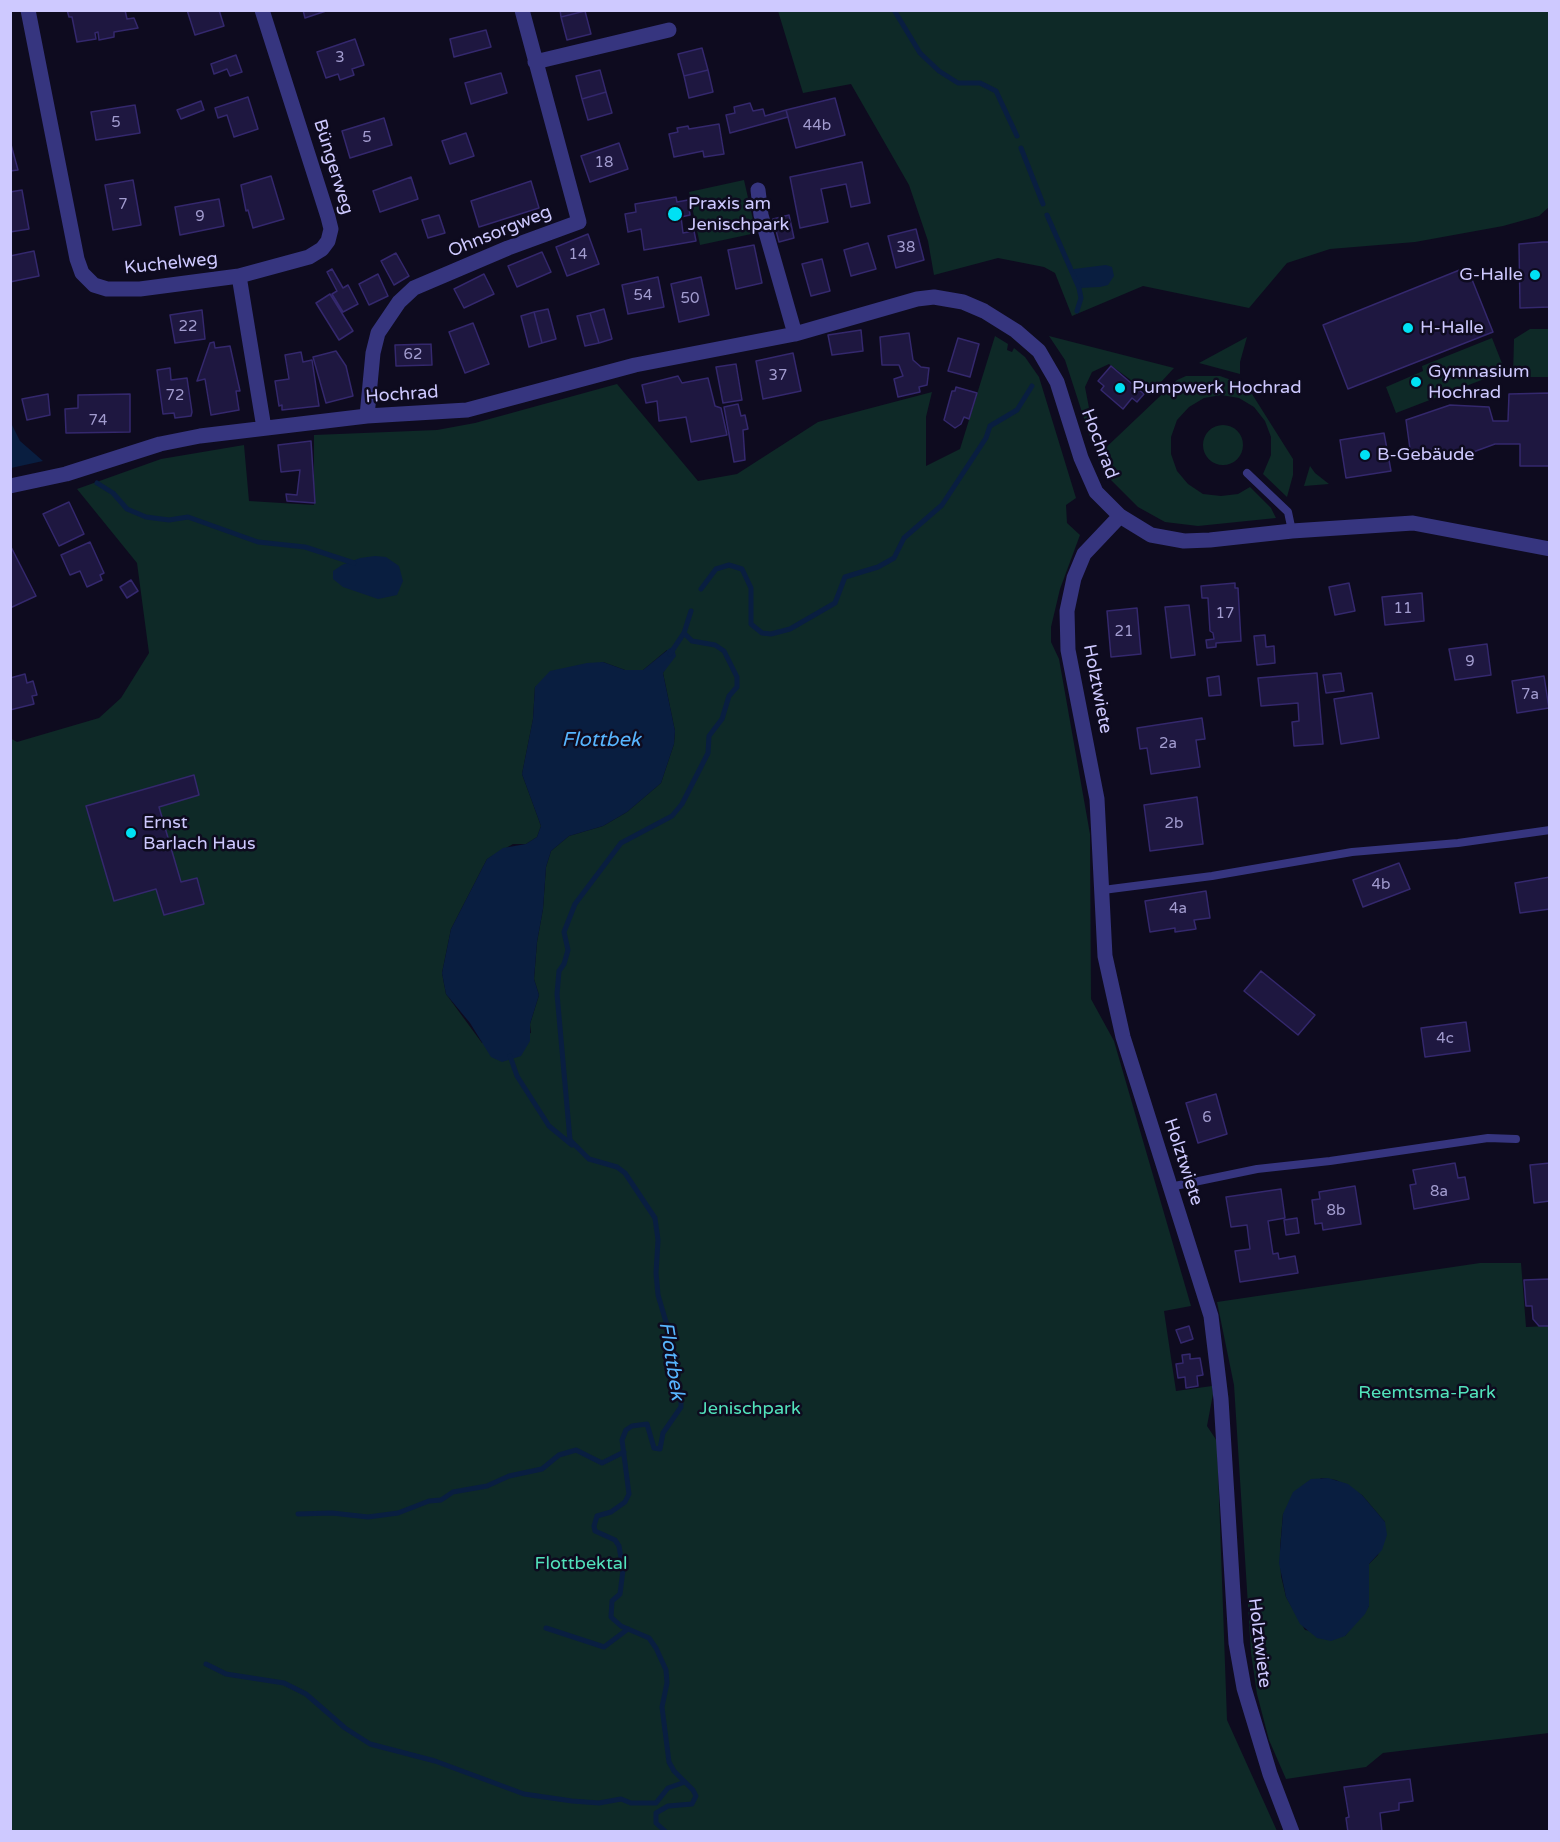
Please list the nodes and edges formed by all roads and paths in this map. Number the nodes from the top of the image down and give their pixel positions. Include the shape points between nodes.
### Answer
1 (28, 10) edge
2 (262, 10) edge
3 (522, 10) edge
4 (669, 30) dead end
5 (535, 62) junction
6 (758, 190) dead end
7 (239, 276) junction
8 (795, 334) junction
9 (367, 417) junction
10 (264, 428) junction
11 (1247, 472) dead end
12 (10, 486) edge
13 (1120, 516) junction
14 (1292, 531) junction
15 (1550, 549) edge
16 (1550, 830) edge
17 (1103, 890) junction
18 (1516, 1139) dead end
19 (1170, 1187) junction
20 (1292, 1832) edge

1 - 7 street, Kuchelweg via 82,273 94,285 107,289 179,285
2 - 7 street, Büngerweg via 331,229 322,249 309,257
3 - 5 street, Ohnsorgweg
4 - 5 street
5 - 9 street, Ohnsorgweg via 579,222 414,288 378,333
6 - 8 street via 761,215
7 - 10 street, Kuchelweg
8 - 9 street, Hochrad via 672,356 468,410
8 - 13 street, Hochrad via 917,299 934,297 963,302 984,311 1016,331 1039,351 1049,366 1089,478 1101,498
9 - 10 street, Hochrad
10 - 12 street, Hochrad via 160,444 66,474
11 - 14 lane via 1288,512
13 - 14 street, Hochrad via 1151,535 1184,541
13 - 17 street, Holztwiete via 1084,555 1067,611 1068,650 1097,799
14 - 15 street, Hochrad via 1413,523
16 - 17 lane via 1352,852
17 - 19 street, Holztwiete via 1110,983
18 - 19 lane via 1488,1138 1257,1169
19 - 20 street, Holztwiete via 1211,1316 1221,1399 1236,1643 1244,1688

